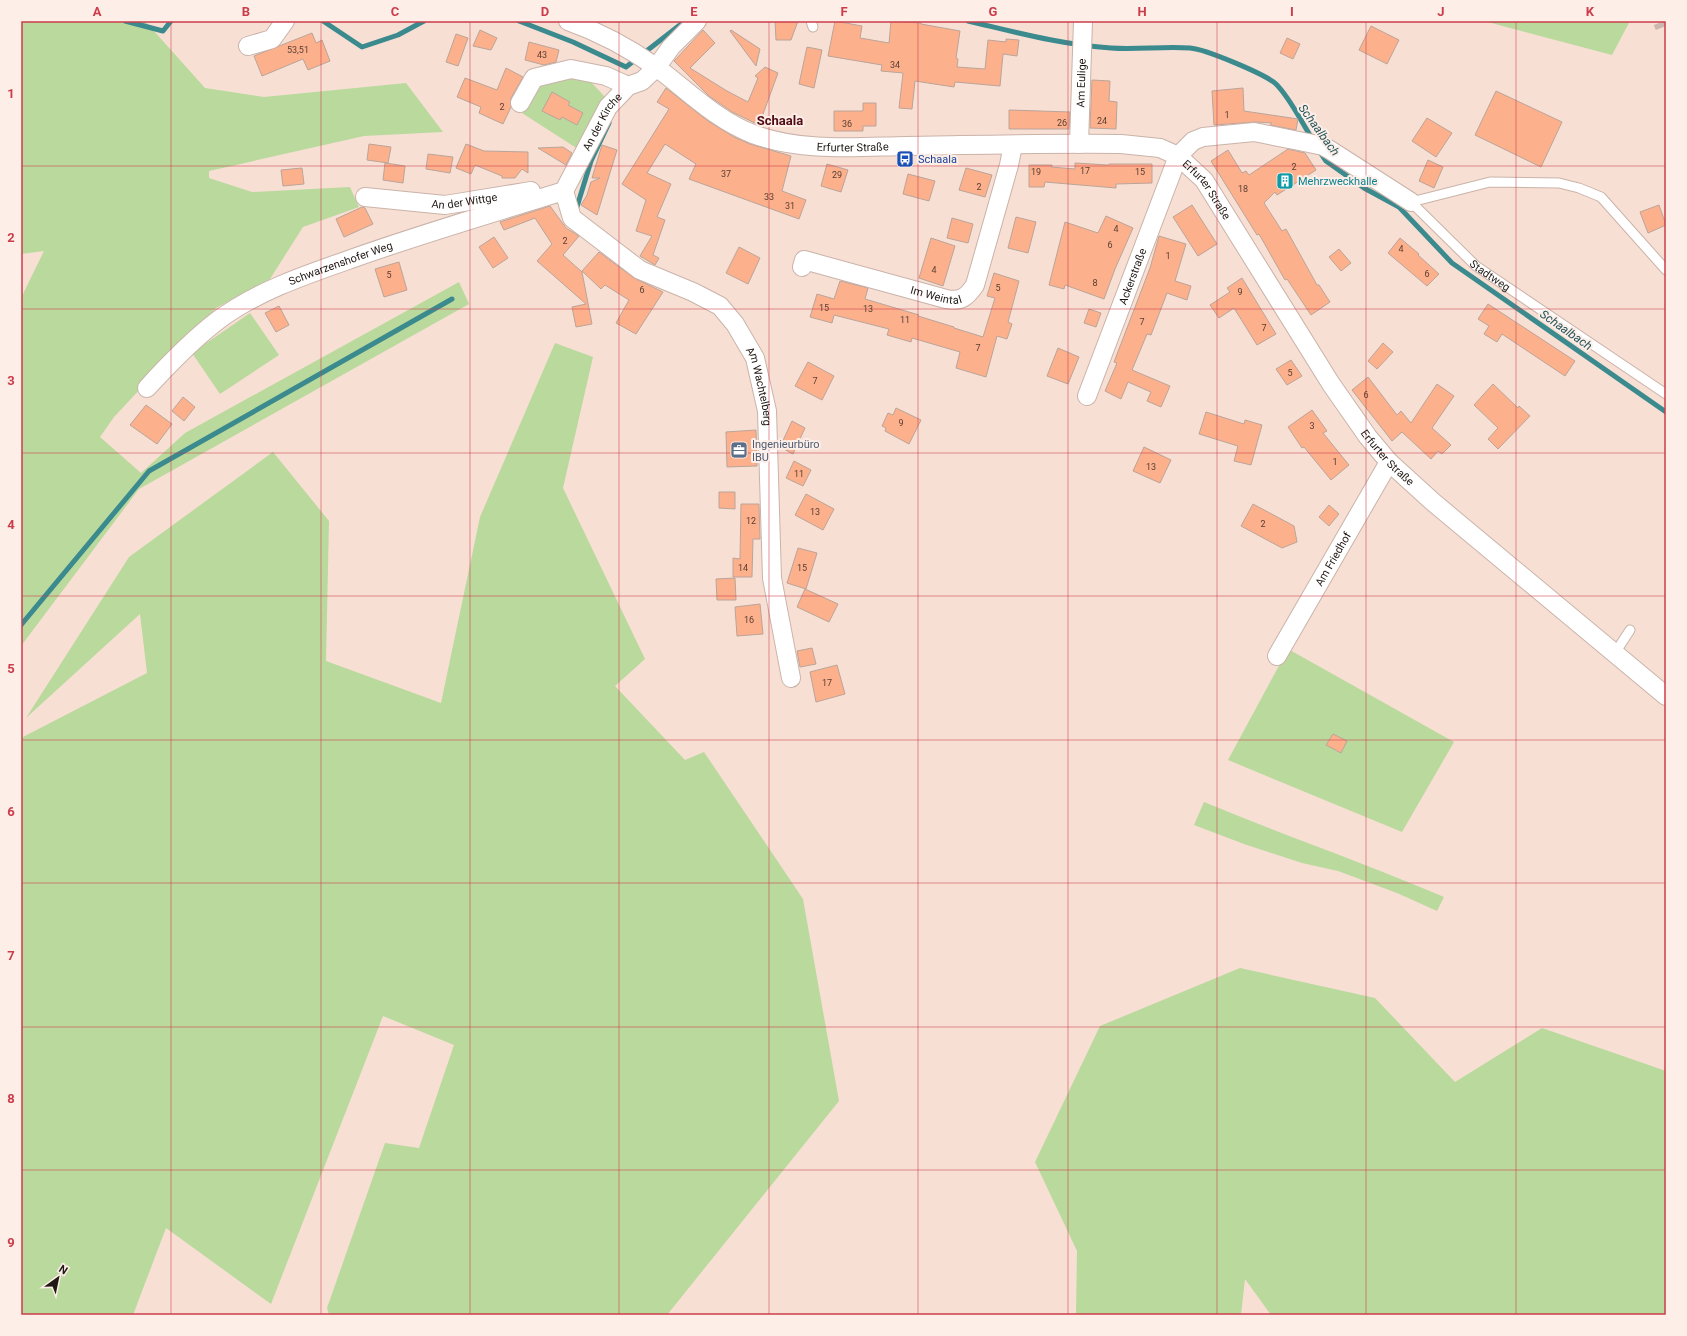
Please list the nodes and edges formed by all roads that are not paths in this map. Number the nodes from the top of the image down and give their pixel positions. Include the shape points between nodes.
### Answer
1 (284, 21) edge
2 (568, 21) edge
3 (697, 21) edge
4 (1082, 35) edge
5 (248, 46) dead end
6 (644, 60) junction
7 (628, 86) junction
8 (520, 103) dead end
9 (1079, 144) junction
10 (1013, 145) junction
11 (1178, 156) junction
12 (564, 191) junction
13 (365, 197) dead end
14 (1411, 202) junction
15 (802, 267) dead end
16 (1666, 270) edge
17 (147, 388) dead end
18 (1666, 394) edge
19 (1087, 396) dead end
20 (1389, 462) junction
21 (1630, 630) dead end
22 (1615, 653) junction
23 (1277, 656) dead end
24 (791, 678) dead end
25 (1666, 696) edge

1 - 5 street via 272,38
2 - 6 street, Erfurter Straße via 591,30
3 - 6 street, An der Kirche via 671,47
4 - 9 street, Am Eulige
6 - 7 street, An der Kirche via 642,81
6 - 10 street, Erfurter Straße via 726,120 752,134 783,142 820,146
7 - 8 street via 606,76 571,69 534,78
7 - 12 street, An der Kirche via 608,107
9 - 10 street, Erfurter Straße
9 - 11 street, Erfurter Straße via 1121,144 1160,148
10 - 15 street, Im Weintal via 975,285 963,299 946,299 804,260
11 - 14 street, Stadtweg via 1193,141 1203,137 1254,132 1323,146
11 - 19 street, Ackerstraße
11 - 20 street, Erfurter Straße via 1204,180 1331,384
12 - 13 street, An der Wittge via 530,191 445,205
12 - 17 street, Schwarzenshofer Weg via 403,241 296,279 241,305 217,321 173,360
12 - 24 street, Am Wachtelberg via 572,218 640,270 720,306 735,324 755,358 767,411 772,578
14 - 16 lane via 1490,182 1559,183 1580,188 1601,197
14 - 18 lane, Stadtweg via 1476,266
20 - 22 street, Erfurter Straße via 1433,502
20 - 23 street, Am Friedhof
21 - 22 lane
22 - 25 street, Erfurter Straße

